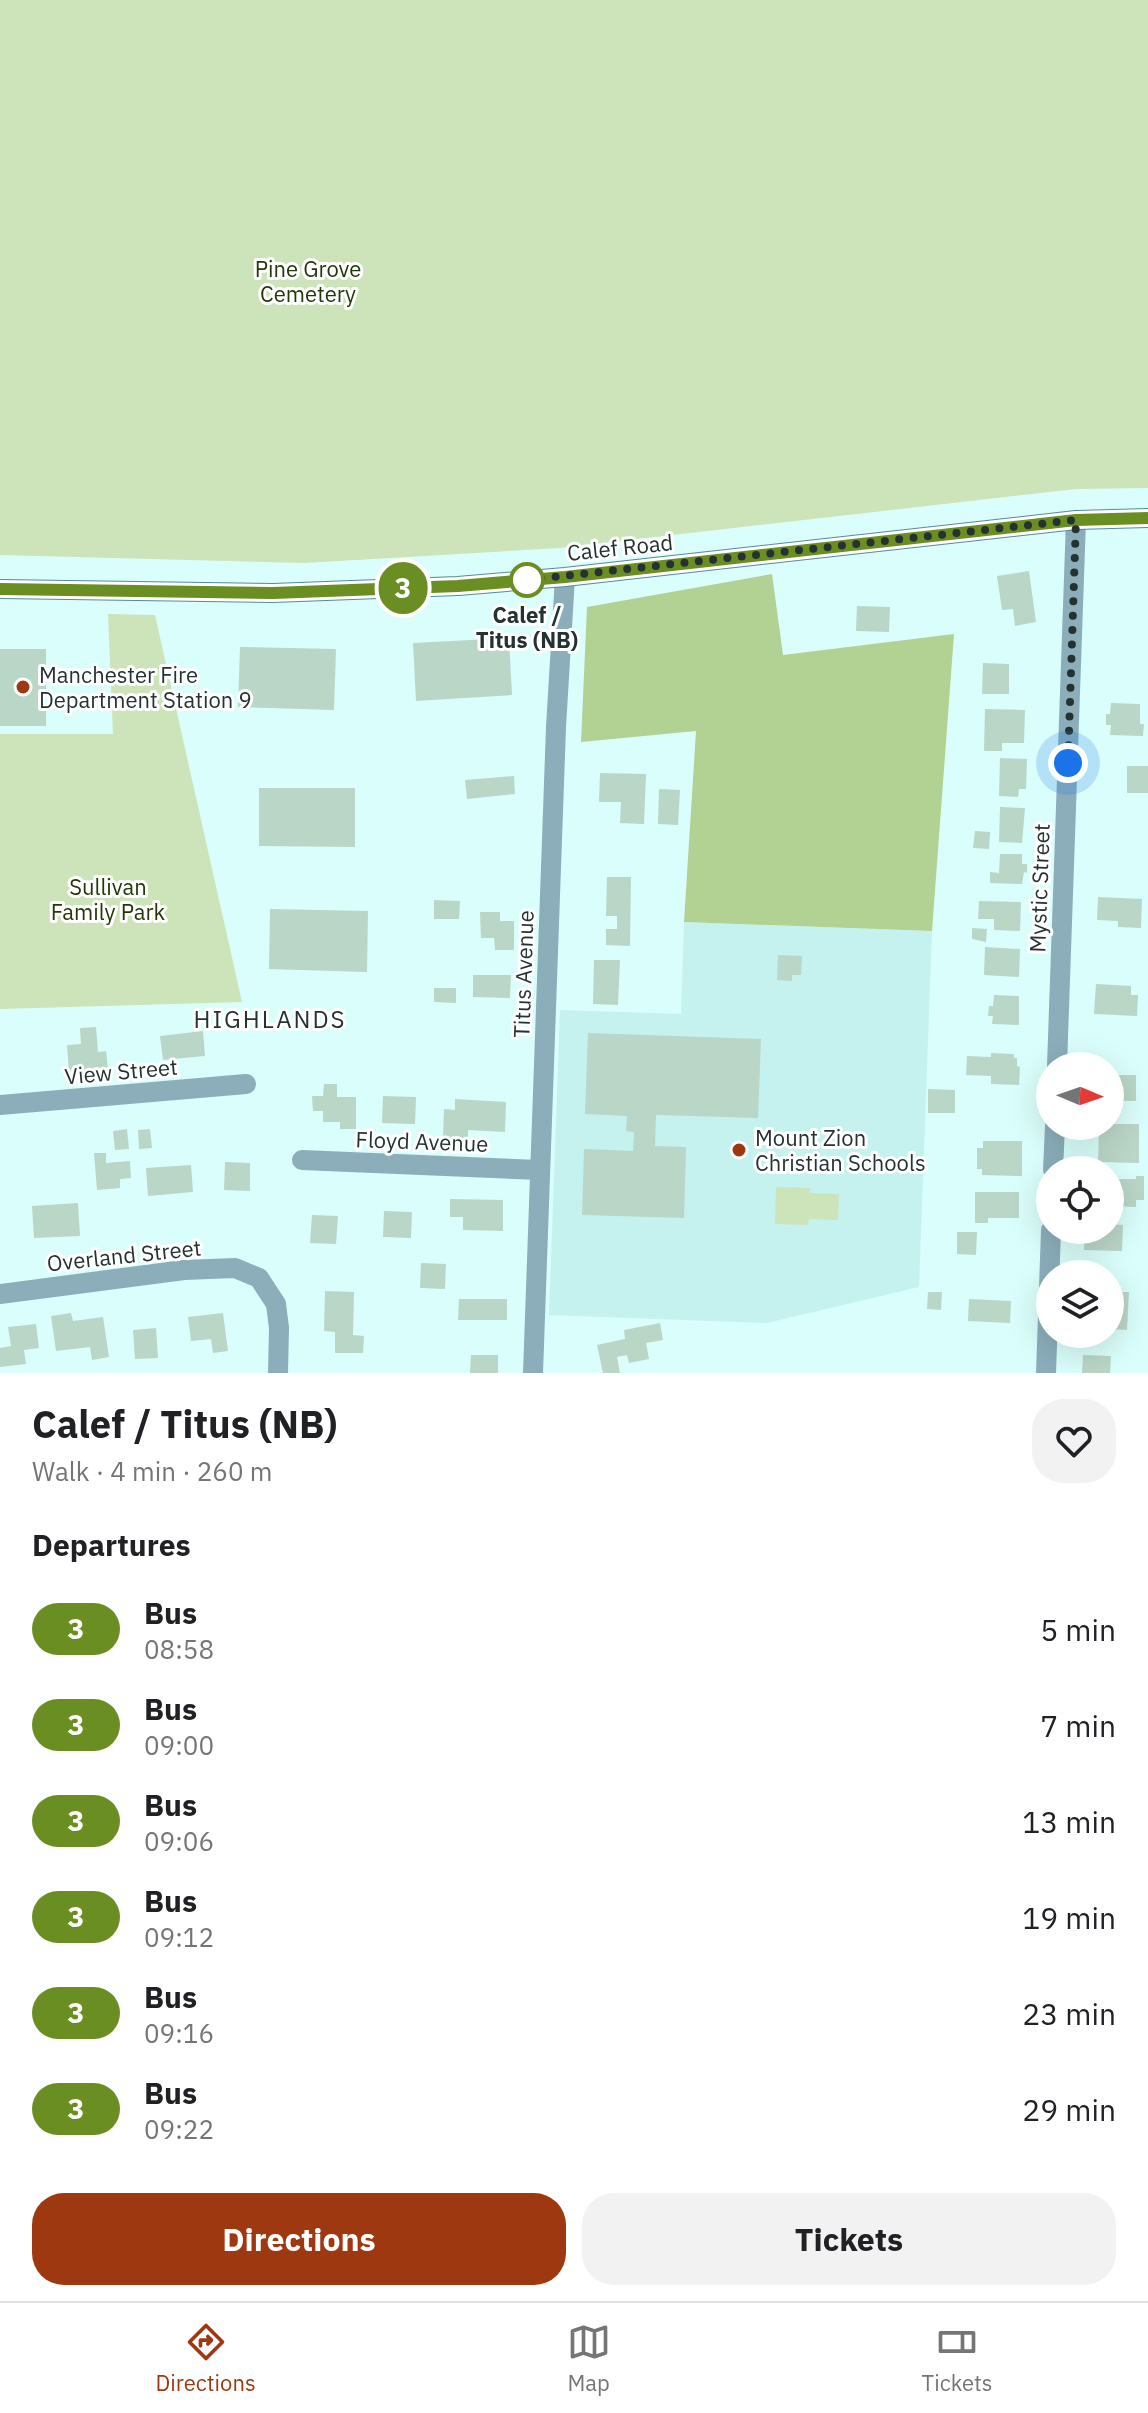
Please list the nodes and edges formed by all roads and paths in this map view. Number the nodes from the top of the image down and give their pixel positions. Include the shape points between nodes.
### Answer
1 (1148, 518) edge
2 (1076, 520) junction
3 (565, 577) junction
4 (0, 589) edge
5 (1057, 1052) edge
6 (246, 1084) dead end
7 (0, 1105) edge
8 (302, 1160) dead end
9 (540, 1170) junction
10 (1051, 1244) edge
11 (0, 1294) edge
12 (278, 1373) edge
13 (533, 1373) edge
14 (1046, 1373) edge

1 - 2 main road, Calef Road
2 - 3 main road, Calef Road
2 - 5 street, Mystic Street
3 - 4 main road, Calef Road via 273,593
3 - 9 street, Titus Avenue
6 - 7 street, View Street
8 - 9 street, Floyd Avenue
9 - 13 street, Titus Avenue
10 - 14 street
11 - 12 street, Overland Street via 235,1268 259,1278 276,1304

